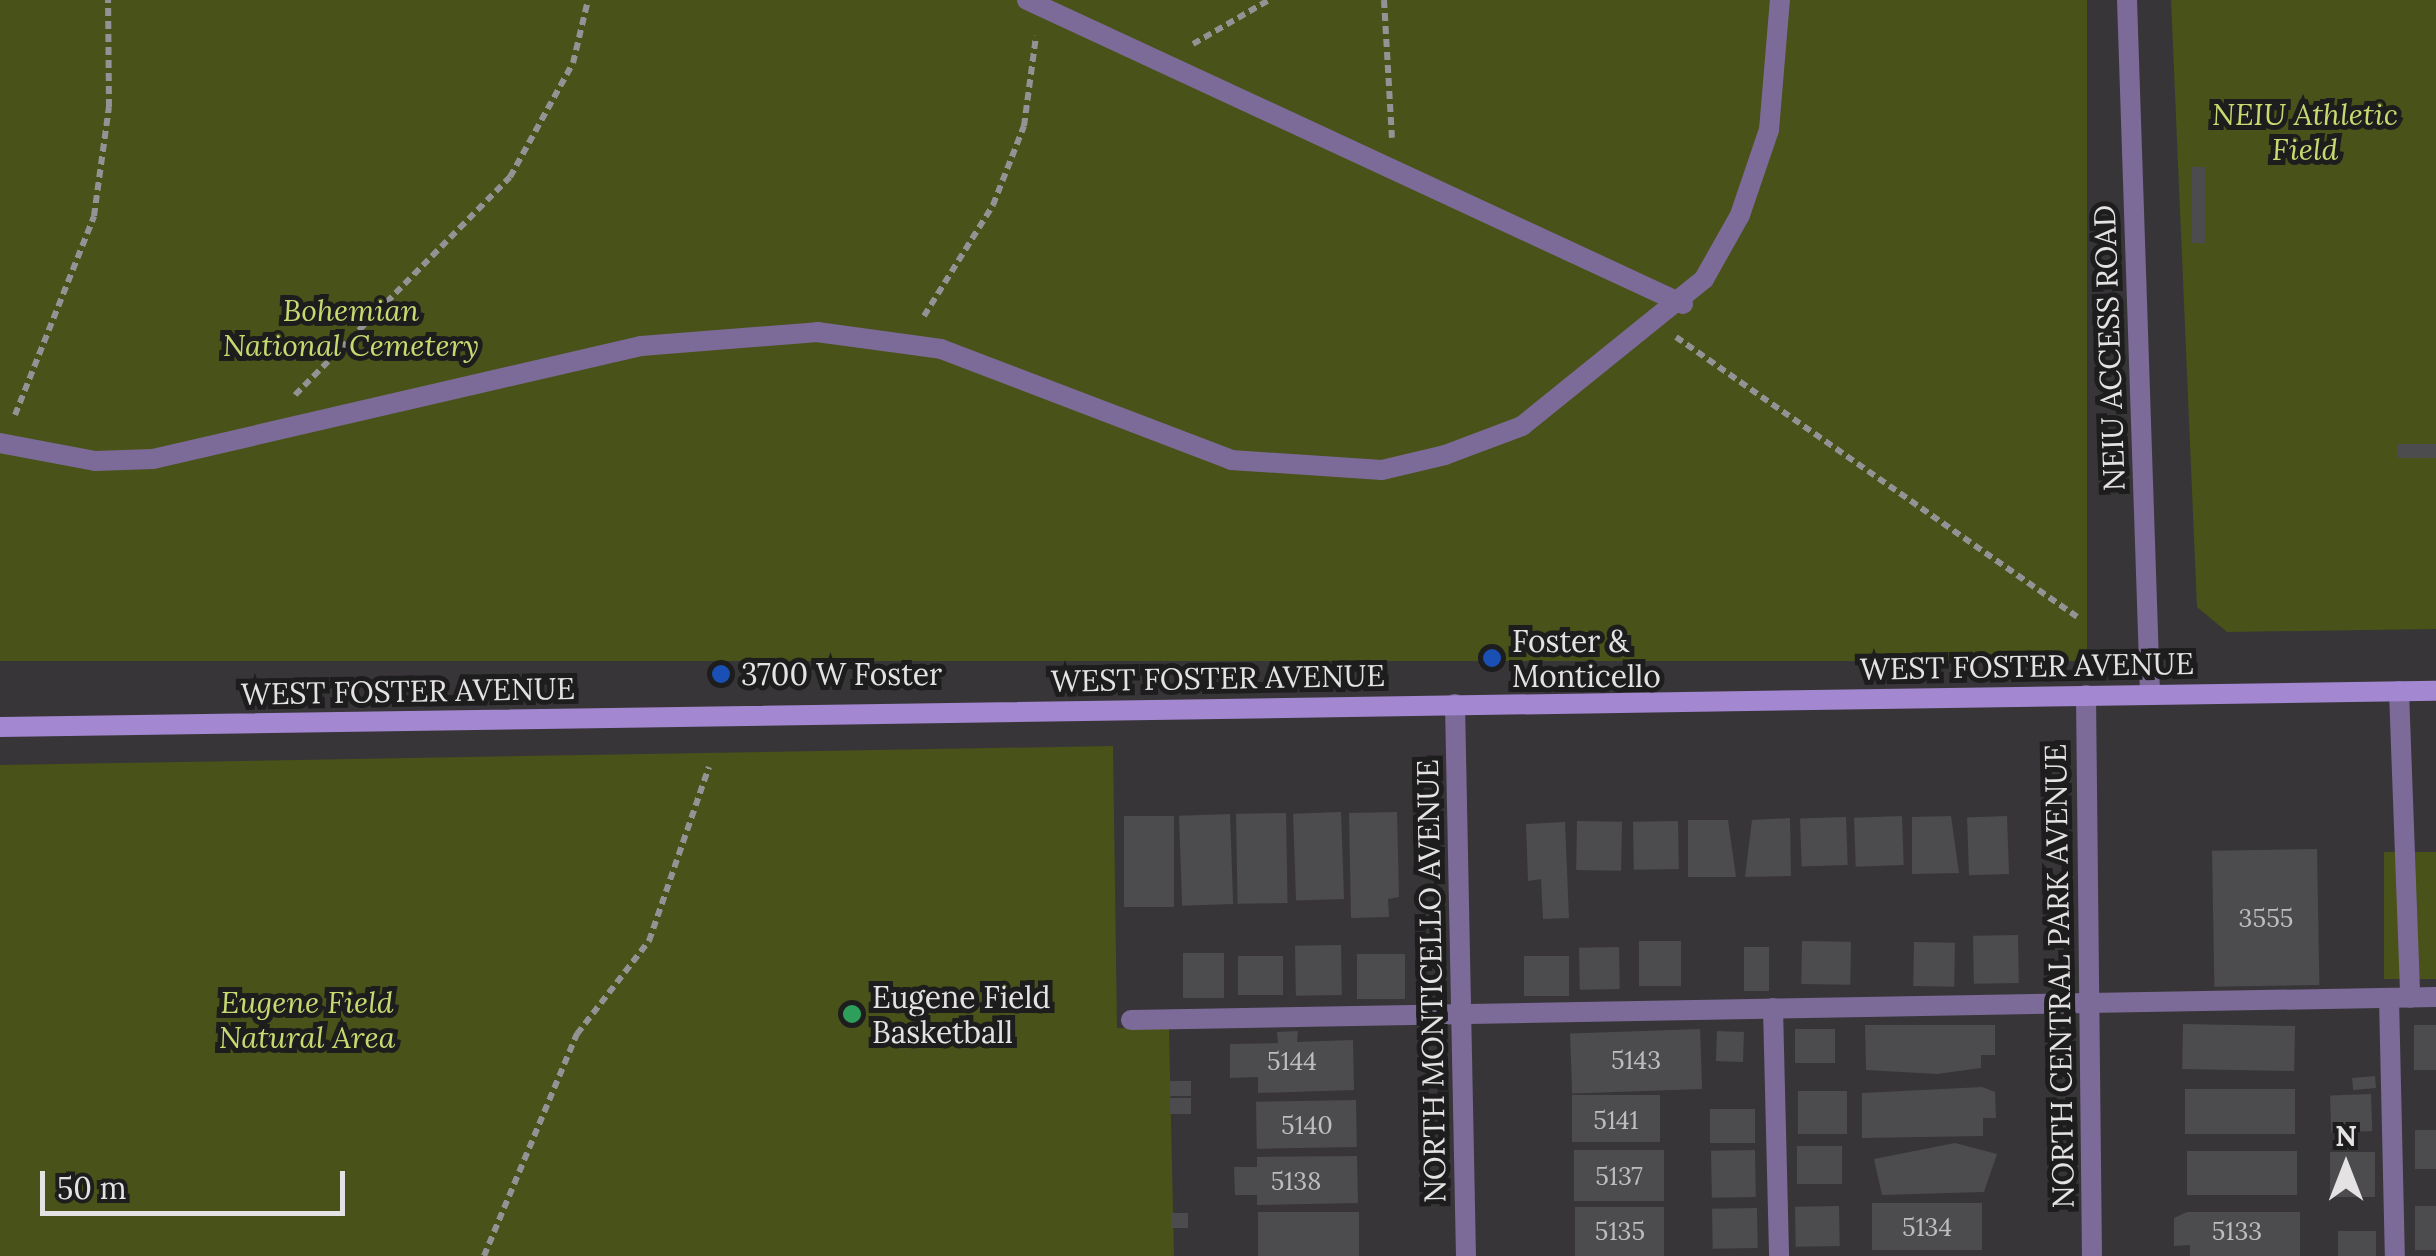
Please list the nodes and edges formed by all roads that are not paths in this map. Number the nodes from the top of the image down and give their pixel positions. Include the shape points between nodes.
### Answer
1 (1780, 0) edge
2 (2127, 0) edge
3 (1031, 2) edge
4 (1683, 304) junction
5 (1, 443) edge
6 (2436, 691) edge
7 (2400, 692) junction
8 (2150, 694) junction
9 (2086, 695) junction
10 (1455, 704) junction
11 (0, 727) edge
12 (2436, 997) edge
13 (2399, 998) junction
14 (2089, 1003) junction
15 (1773, 1008) junction
16 (1462, 1014) junction
17 (1131, 1020) dead end
18 (1466, 1256) edge
19 (1779, 1256) edge
20 (2092, 1256) edge
21 (2395, 1256) edge

1 - 4 street via 1769,130 1740,216
2 - 8 street, NEIU ACCESS ROAD
3 - 4 street
4 - 5 street via 1522,426 1382,470 1231,460 902,338 742,334 641,346 255,435 95,461
6 - 7 main road, WEST FOSTER AVENUE
7 - 8 main road, WEST FOSTER AVENUE
7 - 13 street
8 - 9 main road, WEST FOSTER AVENUE
9 - 10 main road, WEST FOSTER AVENUE
9 - 14 street, NORTH CENTRAL PARK AVENUE
10 - 11 main road, WEST FOSTER AVENUE
10 - 16 street, NORTH MONTICELLO AVENUE
12 - 13 street
13 - 14 street
13 - 21 street
14 - 15 street
14 - 20 street, NORTH CENTRAL PARK AVENUE
15 - 16 street
15 - 19 street
16 - 17 street
16 - 18 street, NORTH MONTICELLO AVENUE

